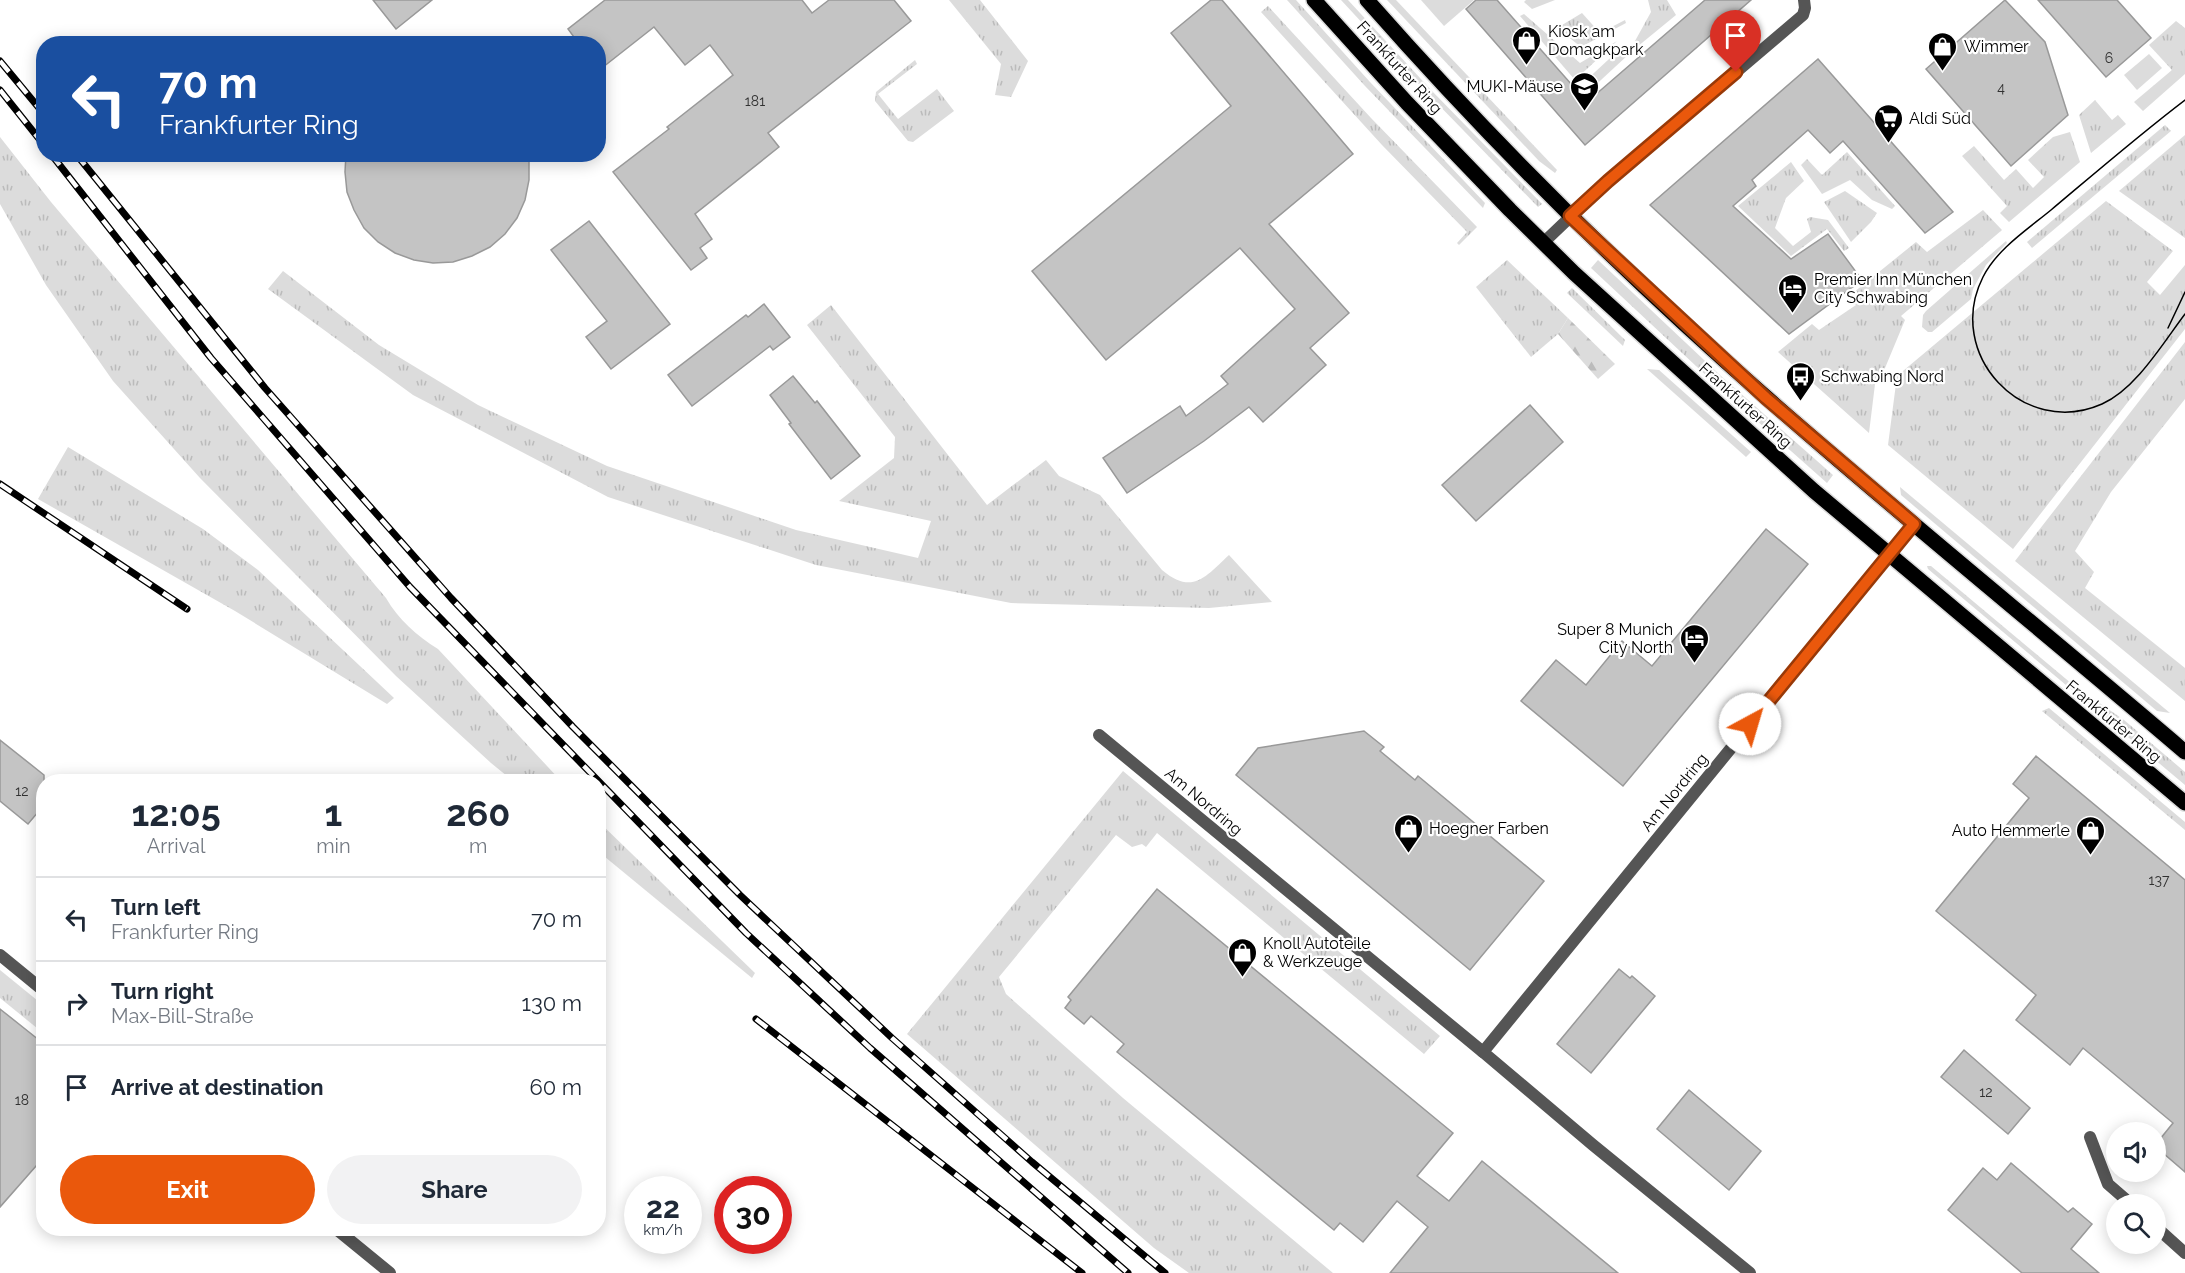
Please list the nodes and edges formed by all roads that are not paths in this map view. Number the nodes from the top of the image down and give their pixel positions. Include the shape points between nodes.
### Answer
1 (1314, 0) edge
2 (1367, 0) edge
3 (1804, 0) edge
4 (1570, 216) junction
5 (1543, 243) junction
6 (1914, 524) junction
7 (1888, 554) junction
8 (1099, 735) dead end
9 (2185, 752) edge
10 (2185, 803) edge
11 (0, 955) edge
12 (36, 984) edge
13 (1483, 1052) junction
14 (2090, 1137) dead end
15 (2120, 1194) edge
16 (345, 1236) edge
17 (2166, 1236) edge
18 (2185, 1253) edge
19 (390, 1273) edge
20 (1750, 1273) edge

1 - 5 main road, Frankfurter Ring
2 - 4 main road, Frankfurter Ring
3 - 4 street via 1803,15
4 - 5 street
4 - 6 main road, Frankfurter Ring via 1766,398
5 - 7 main road, Frankfurter Ring
6 - 7 street, Am Nordring
6 - 9 main road, Frankfurter Ring
7 - 10 main road, Frankfurter Ring
7 - 13 street, Am Nordring
8 - 13 street, Am Nordring
11 - 12 street
13 - 20 street, Am Nordring
14 - 15 street via 2108,1184
16 - 19 street
17 - 18 street

